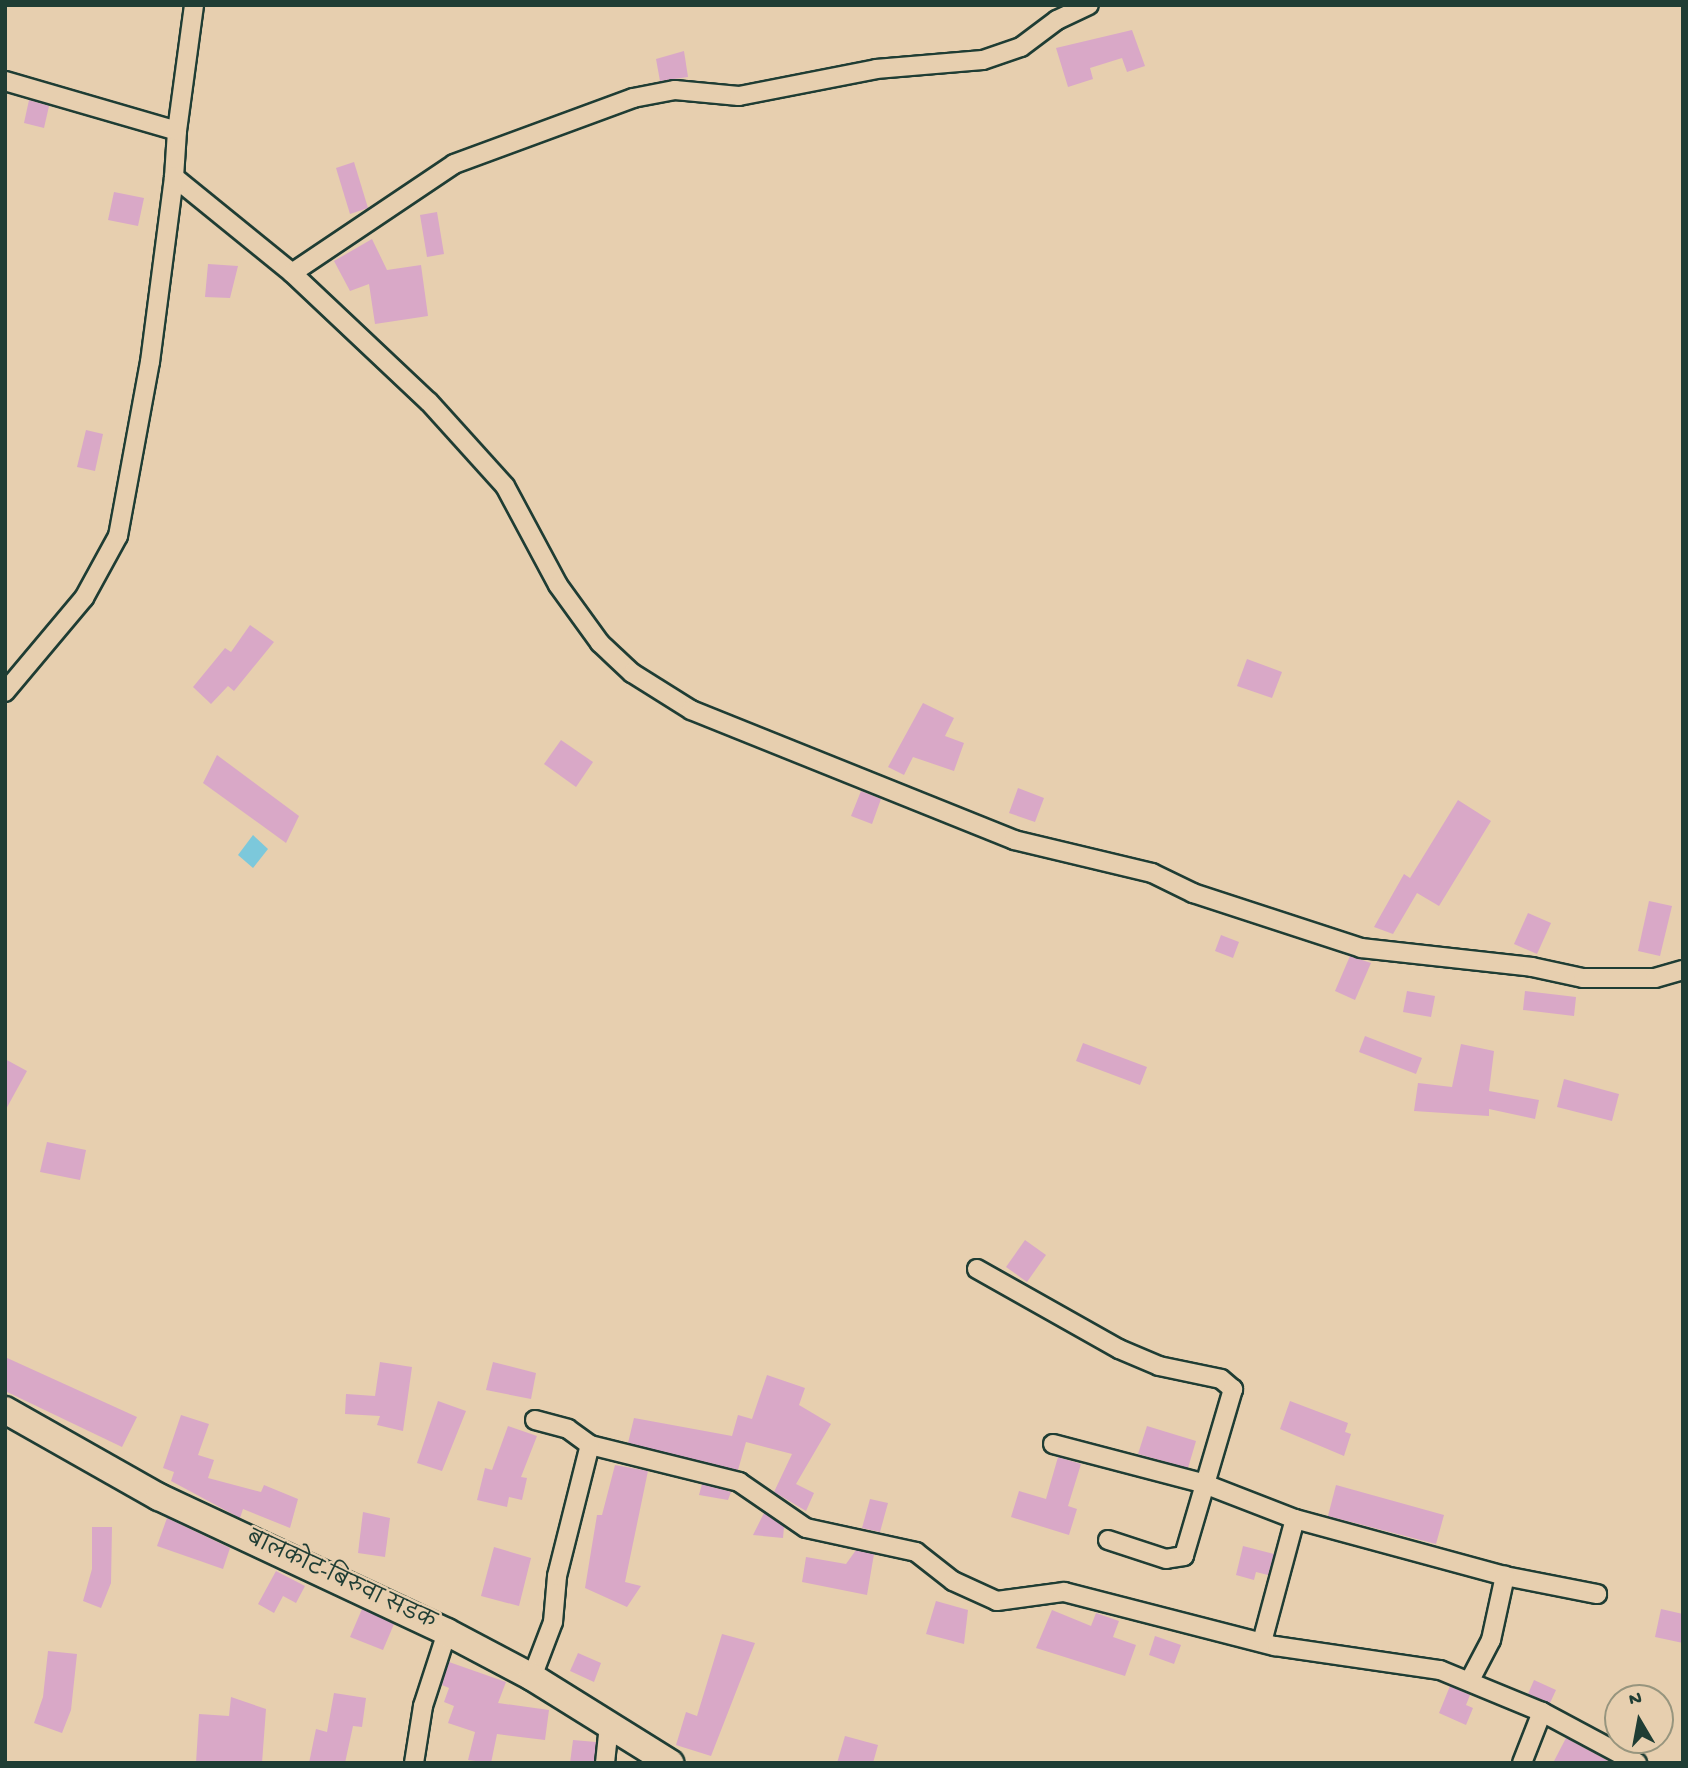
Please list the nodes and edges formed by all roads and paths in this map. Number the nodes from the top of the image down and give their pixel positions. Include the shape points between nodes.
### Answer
1 (194, 5) edge
2 (1088, 5) edge
3 (5, 81) edge
4 (177, 131) junction
5 (174, 177) junction
6 (292, 273) junction
7 (5, 692) edge
8 (1683, 970) edge
9 (977, 1269) dead end
10 (5, 1410) edge
11 (535, 1420) dead end
12 (1053, 1444) dead end
13 (590, 1445) junction
14 (1202, 1483) junction
15 (1295, 1519) junction
16 (1108, 1540) dead end
17 (1505, 1576) junction
18 (1597, 1594) dead end
19 (447, 1632) junction
20 (1262, 1642) junction
21 (532, 1677) junction
22 (1470, 1681) junction
23 (1542, 1712) junction
24 (609, 1726) junction
25 (414, 1763) edge
26 (605, 1763) edge
27 (670, 1763) edge
28 (1522, 1763) edge
29 (1637, 1763) edge

1 - 4 street
2 - 6 street via 1057,20 1021,47 995,57 876,69 739,96 675,90 633,97 454,164
3 - 4 street
4 - 5 street
5 - 6 street
5 - 7 street via 150,362 118,537 84,598
6 - 8 street via 429,402 505,486 558,585 600,643 632,673 691,710 1014,840 1153,873 1193,893 1361,948 1532,967 1583,978 1656,978
9 - 14 street via 1119,1349 1159,1366 1229,1383 1233,1399
10 - 19 main road, बालकोट-बिरुवा सडक via 159,1497
11 - 13 street via 568,1429
12 - 14 street
13 - 20 street via 739,1482 806,1528 916,1552 953,1581 998,1601 1064,1592
13 - 21 street via 557,1576 553,1622
14 - 15 street
14 - 16 street via 1184,1556 1166,1559
15 - 17 street
15 - 20 street
17 - 18 street
17 - 22 street via 1491,1640
19 - 21 main road, बालकोट-बिरुवा सडक
19 - 25 street via 423,1706
20 - 22 street via 1440,1670
21 - 24 main road, बालकोट-बिरुवा सडक
22 - 23 street
23 - 28 street
23 - 29 street
24 - 26 street
24 - 27 main road, बालकोट-बिरुवा सडक

